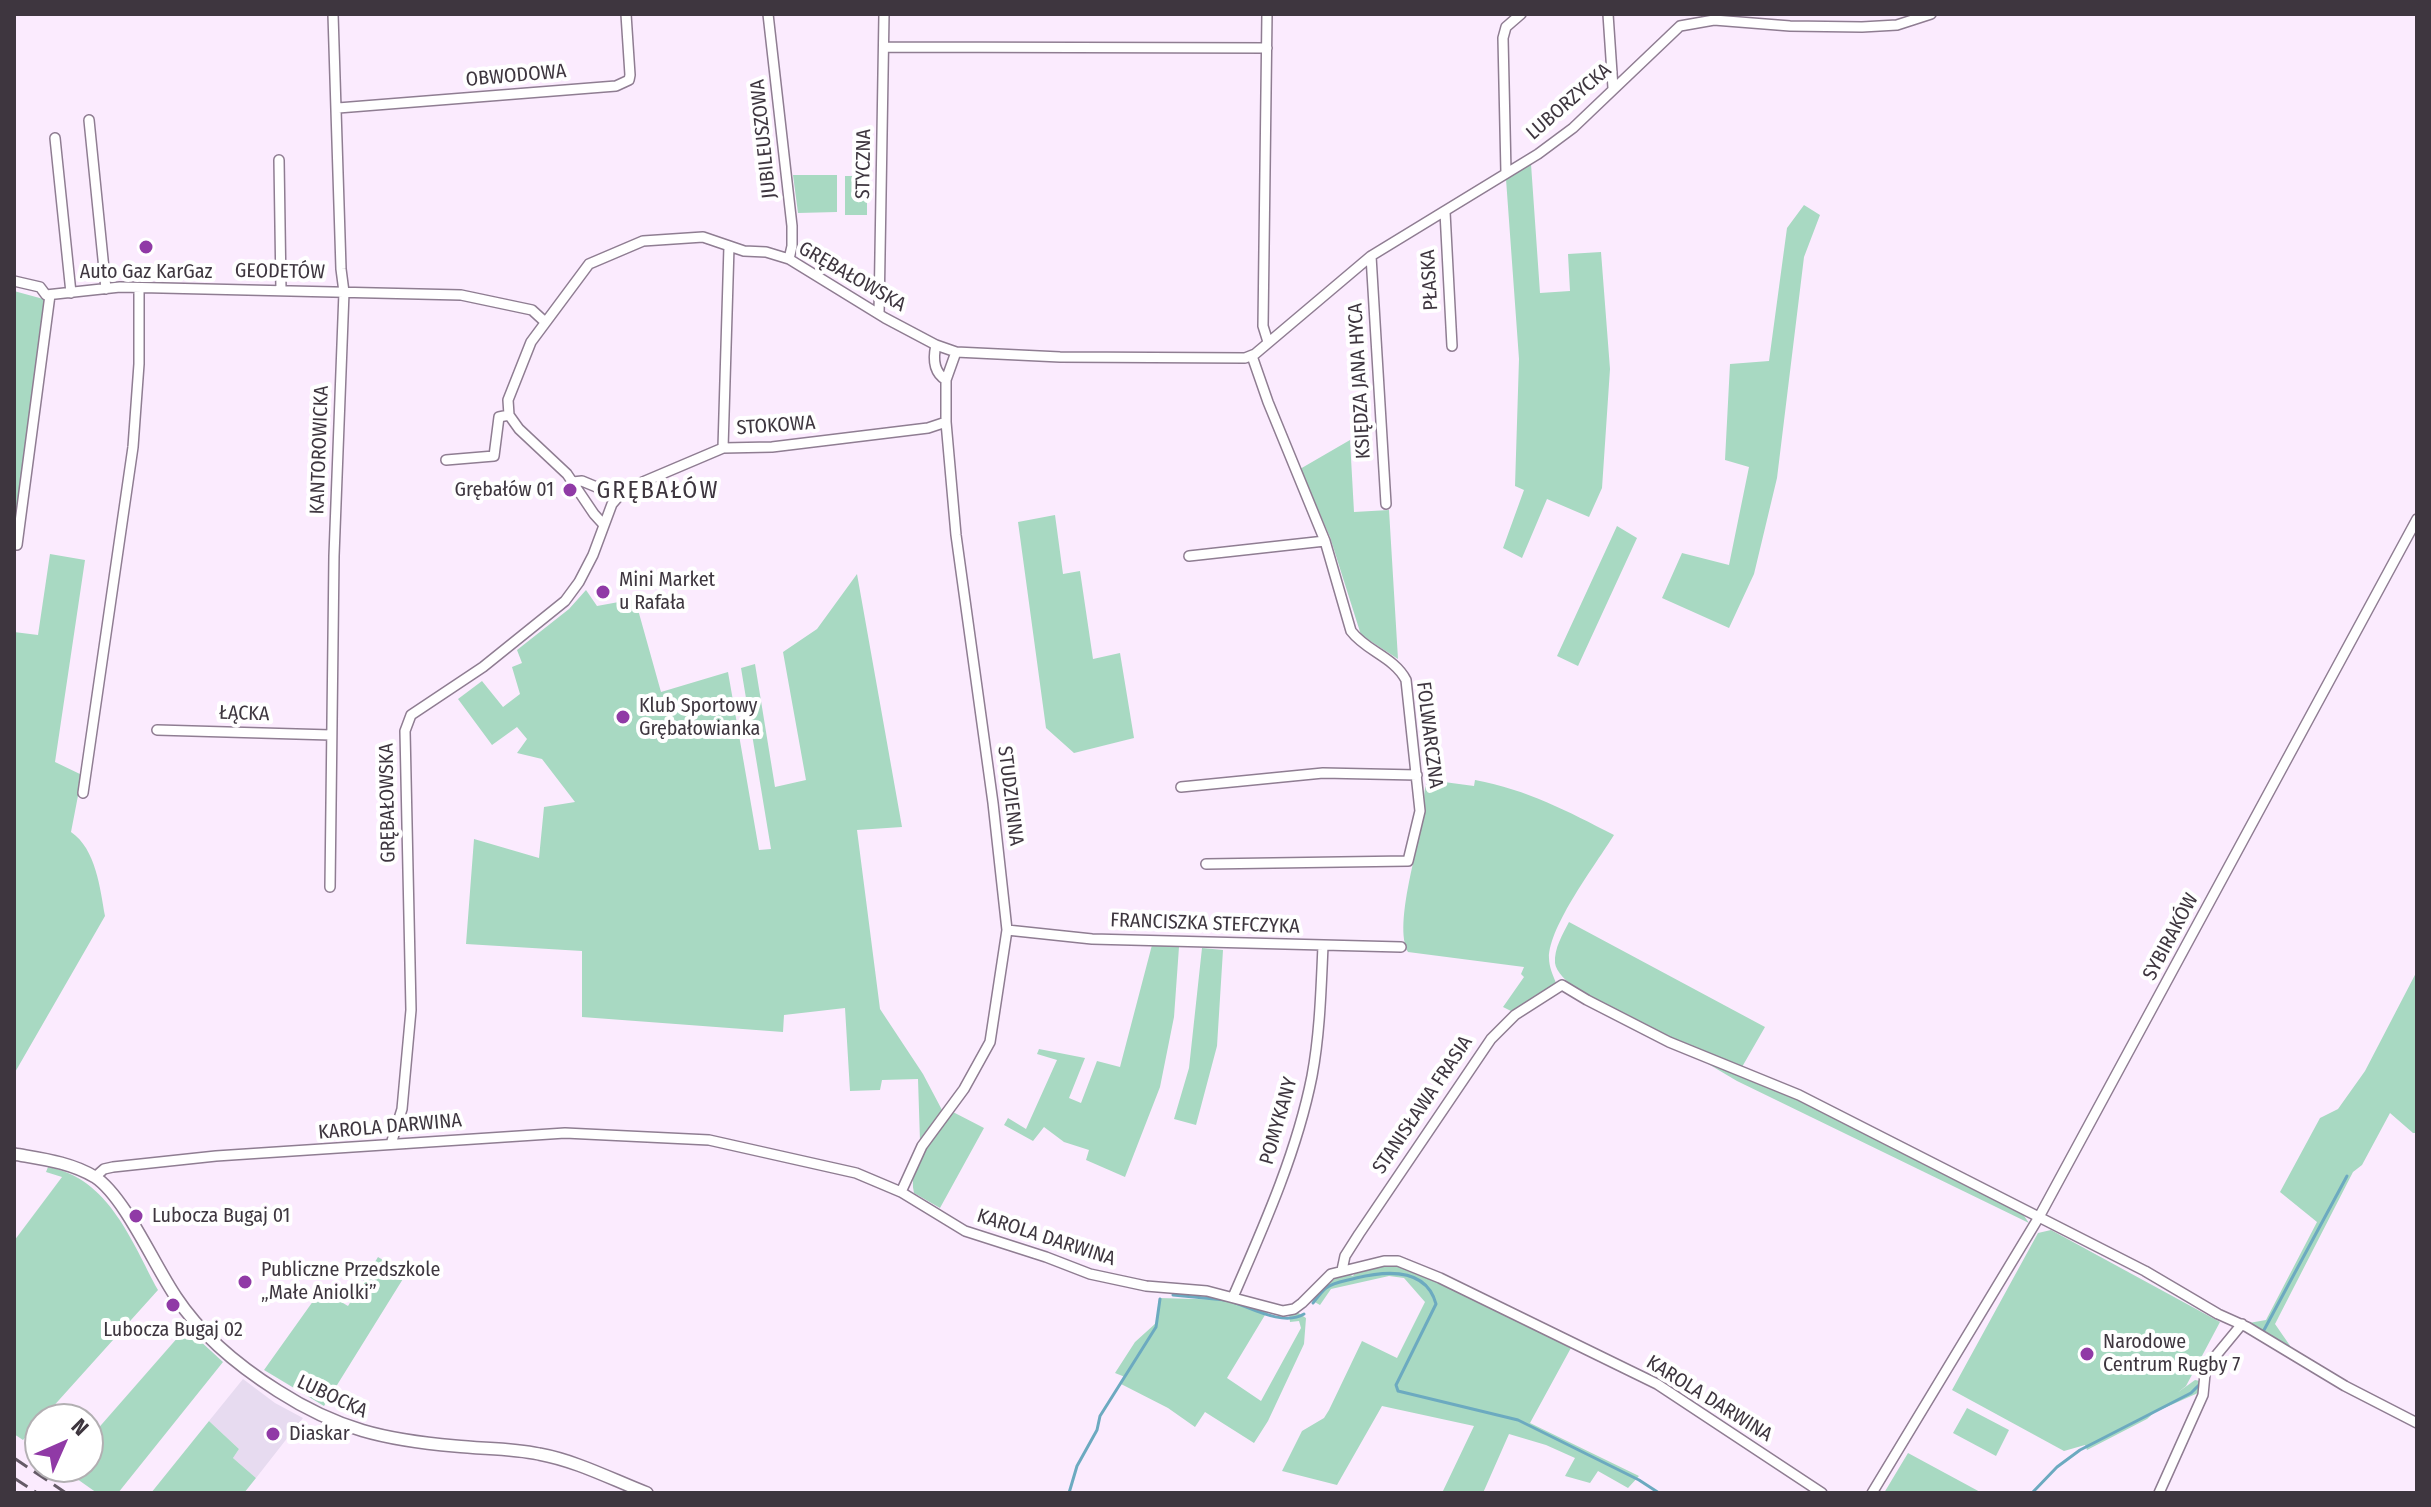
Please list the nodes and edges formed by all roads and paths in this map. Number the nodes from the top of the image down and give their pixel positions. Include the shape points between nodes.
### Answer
1 (333, 14) edge
2 (626, 14) edge
3 (768, 14) edge
4 (884, 14) edge
5 (1267, 14) edge
6 (1521, 14) edge
7 (1608, 14) edge
8 (1931, 14) edge
9 (1762, 19) edge
10 (884, 47) junction
11 (1267, 48) junction
12 (1613, 88) junction
13 (338, 108) junction
14 (89, 120) dead end
15 (55, 138) dead end
16 (279, 160) dead end
17 (1506, 173) junction
18 (1445, 212) junction
19 (729, 246) junction
20 (1371, 256) junction
21 (789, 259) junction
22 (14, 281) edge
23 (139, 288) junction
24 (106, 289) junction
25 (281, 290) junction
26 (344, 292) junction
27 (71, 293) junction
28 (50, 295) junction
29 (879, 314) junction
30 (544, 321) junction
31 (1268, 342) junction
32 (936, 345) junction
33 (1452, 346) dead end
34 (956, 352) junction
35 (1252, 356) junction
36 (946, 380) junction
37 (509, 415) junction
38 (946, 422) junction
39 (723, 448) junction
40 (446, 460) dead end
41 (573, 482) junction
42 (618, 496) junction
43 (1386, 504) dead end
44 (2417, 519) edge
45 (604, 525) junction
46 (1325, 541) junction
47 (17, 545) dead end
48 (1189, 556) dead end
49 (157, 730) dead end
50 (331, 735) junction
51 (1417, 775) junction
52 (1181, 787) dead end
53 (83, 793) dead end
54 (1206, 864) dead end
55 (330, 887) dead end
56 (1007, 930) junction
57 (1323, 946) junction
58 (1401, 947) dead end
59 (391, 1144) junction
60 (14, 1154) edge
61 (95, 1177) junction
62 (901, 1192) junction
63 (2039, 1217) junction
64 (1342, 1270) junction
65 (1233, 1297) junction
66 (2242, 1324) junction
67 (2417, 1423) edge
68 (647, 1493) edge
69 (1822, 1493) edge
70 (1872, 1493) edge
71 (2159, 1493) edge

1 - 13 street, KANTOROWICKA
2 - 13 street, OBWODOWA via 630,75 616,86
3 - 21 street, JUBILEUSZOWA via 792,226
4 - 10 street, STYCZNA
5 - 11 street
6 - 17 street via 1506,27 1503,38
7 - 12 street
8 - 9 street, LUBORZYCKA via 1892,26
9 - 12 street, LUBORZYCKA via 1680,26
10 - 11 street
10 - 29 street, STYCZNA
11 - 31 street via 1263,326
12 - 17 street, LUBORZYCKA via 1573,128
13 - 26 street, KANTOROWICKA
14 - 24 street
15 - 27 street
16 - 25 street
17 - 18 street, LUBORZYCKA
18 - 20 street, LUBORZYCKA
18 - 33 street, PŁASKA
19 - 21 street, GRĘBAŁOWSKA
19 - 30 street, GRĘBAŁOWSKA via 703,237 665,238 611,253 589,264
19 - 39 street
20 - 31 street, LUBORZYCKA
20 - 43 street, KSIĘDZA JANA HYCA
21 - 29 street, GRĘBAŁOWSKA
22 - 28 street, GEODETÓW
23 - 24 street, GEODETÓW
23 - 25 street, GEODETÓW
23 - 53 street via 133,447
24 - 27 street, GEODETÓW
25 - 26 street, GEODETÓW
26 - 30 street, GEODETÓW via 461,295 532,310
26 - 50 street, KANTOROWICKA
27 - 28 street, GEODETÓW
28 - 47 street
29 - 32 street, GRĘBAŁOWSKA
30 - 37 street, GRĘBAŁOWSKA via 514,382
31 - 35 street
32 - 34 street, GRĘBAŁOWSKA
32 - 36 street, STUDZIENNA via 934,363
34 - 35 street, GRĘBAŁOWSKA via 1188,360
34 - 36 street, STUDZIENNA
35 - 46 street, FOLWARCZNA
36 - 38 street, STUDZIENNA
37 - 40 street, GRĘBAŁOWSKA via 496,423 494,456
37 - 41 street
38 - 39 street, STOKOWA via 772,447
38 - 56 street, STUDZIENNA
39 - 42 street, STOKOWA
41 - 42 street
41 - 45 street
42 - 45 street, GRĘBAŁOWSKA
44 - 63 street, SYBIRAKÓW
45 - 59 street, GRĘBAŁOWSKA via 565,601 483,667 411,715 405,731 411,1010 402,1109
46 - 48 street
46 - 51 street, FOLWARCZNA via 1351,631 1406,680
49 - 50 street, ŁĄCKA
50 - 55 street, KANTOROWICKA
51 - 52 street via 1323,773
51 - 54 street, FOLWARCZNA via 1419,818 1408,861
56 - 57 street, FRANCISZKA STEFCZYKA via 1092,939
56 - 62 street, STUDZIENNA via 990,1042 922,1146
57 - 58 street, FRANCISZKA STEFCZYKA
57 - 65 street, POMYKANY via 1317,1040 1304,1108 1265,1224
59 - 61 street, KAROLA DARWINA via 113,1167
59 - 62 street, KAROLA DARWINA via 565,1133 709,1140 856,1173
60 - 61 street via 73,1166
61 - 68 street, LUBOCKA via 194,1321 244,1367 314,1413 378,1436 558,1458
62 - 65 street, KAROLA DARWINA via 965,1231 1090,1274
63 - 64 street, STANISŁAWA FRASIA via 1799,1095 1669,1042 1562,985 1515,1015 1491,1039 1359,1234
63 - 66 street
63 - 70 street, SYBIRAKÓW
64 - 65 street, KAROLA DARWINA via 1294,1309 1283,1311
64 - 69 street, KAROLA DARWINA via 1398,1261 1440,1278 1657,1384
66 - 67 street
66 - 71 street via 2209,1364 2203,1395

